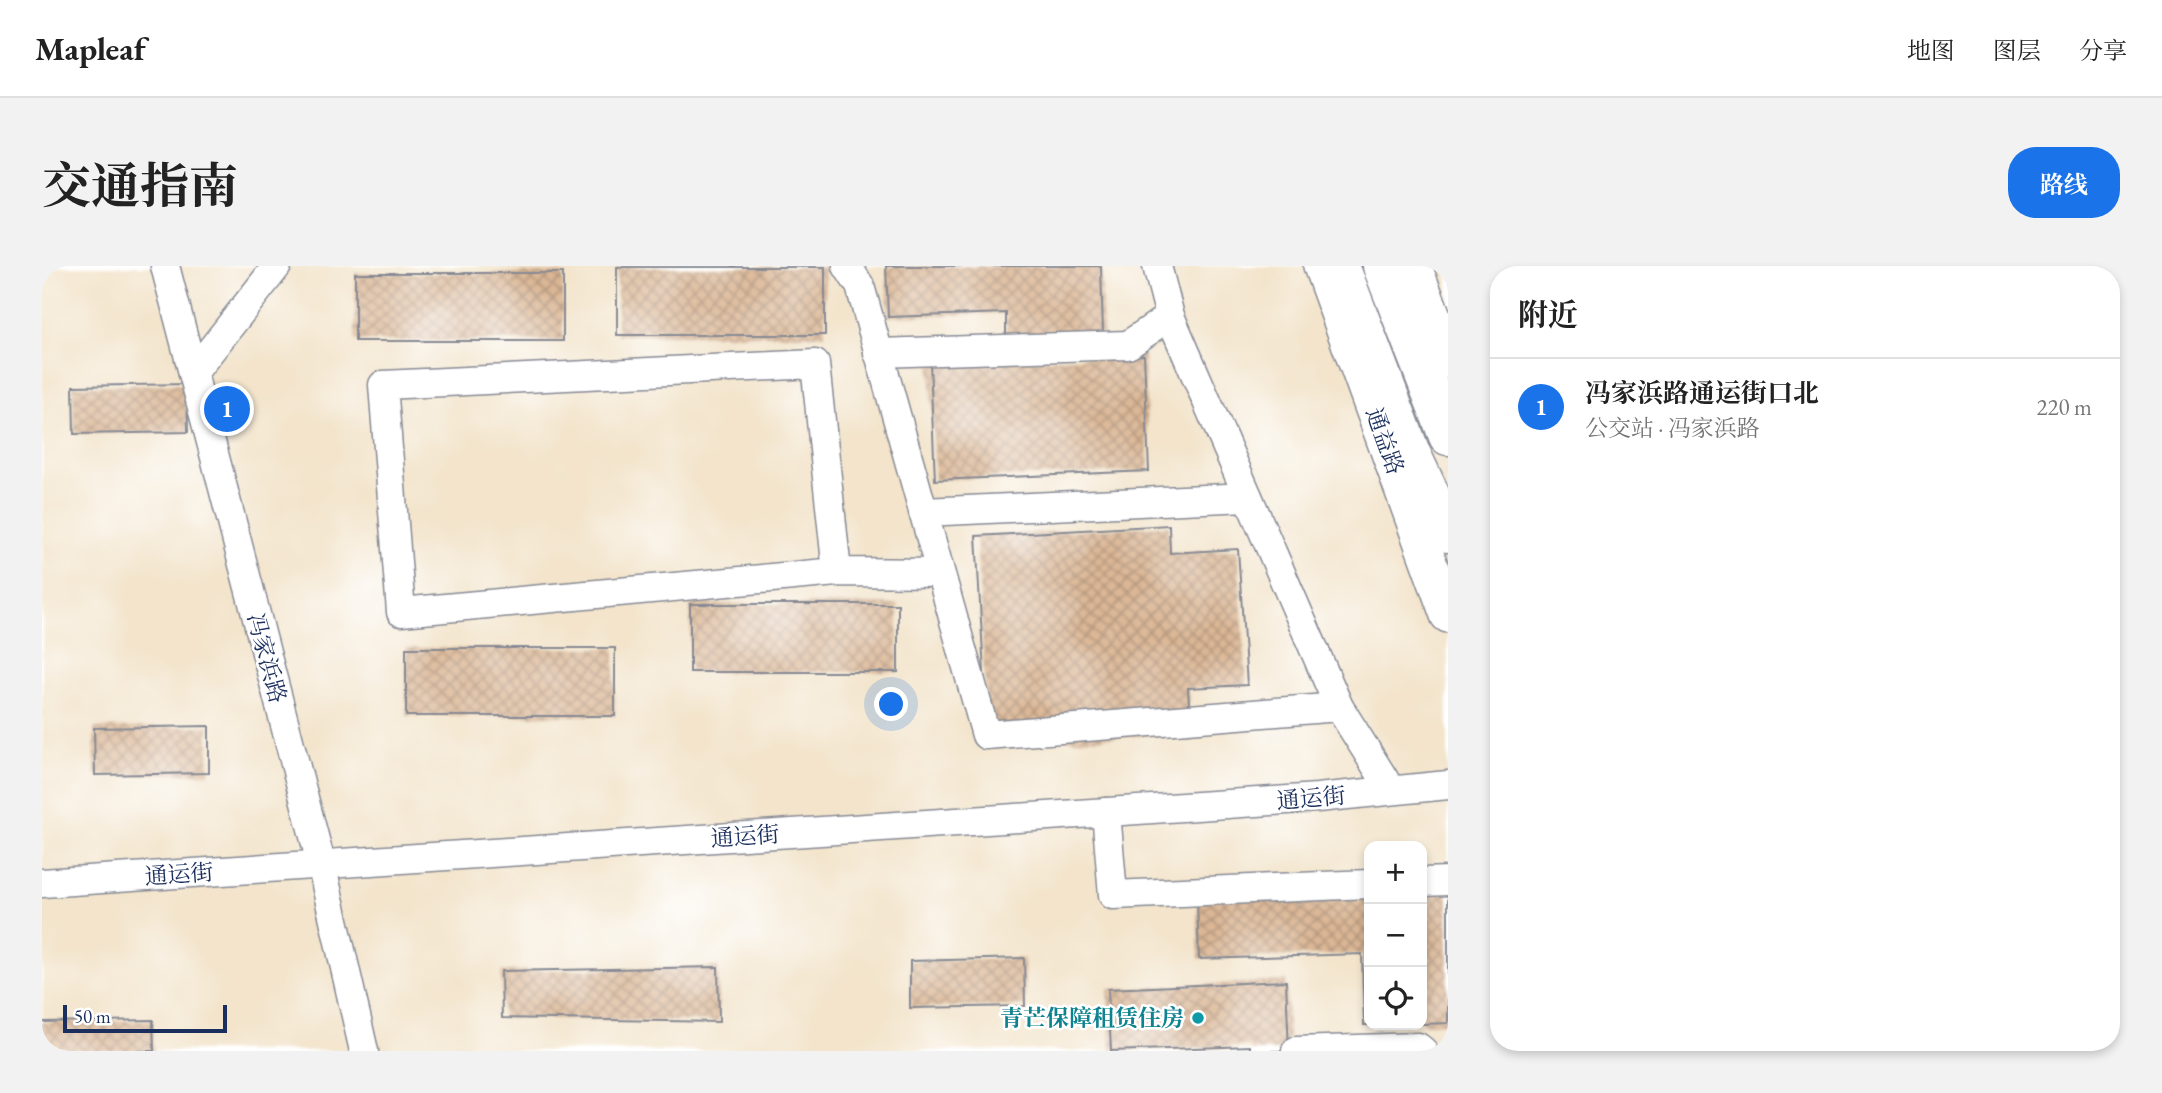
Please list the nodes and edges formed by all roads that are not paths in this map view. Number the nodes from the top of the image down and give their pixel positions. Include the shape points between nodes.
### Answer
1 (165, 266) edge
2 (277, 266) edge
3 (847, 266) edge
4 (1157, 266) edge
5 (1321, 266) edge
6 (1340, 266) edge
7 (1381, 266) edge
8 (1412, 266) edge
9 (1426, 266) edge
10 (1170, 316) junction
11 (1448, 325) edge
12 (878, 353) junction
13 (1448, 359) edge
14 (193, 373) junction
15 (1448, 436) edge
16 (1248, 497) junction
17 (923, 512) junction
18 (1448, 534) edge
19 (837, 572) junction
20 (940, 573) junction
21 (1448, 615) edge
22 (1339, 707) junction
23 (1448, 785) edge
24 (1391, 790) junction
25 (1106, 812) junction
26 (321, 863) junction
27 (1448, 881) edge
28 (1427, 882) edge
29 (42, 883) edge
30 (1364, 884) edge
31 (364, 1051) edge
32 (1296, 1051) edge
33 (1423, 1051) edge

1 - 14 street, 冯家浜路
2 - 14 street
3 - 12 street via 860,286
4 - 10 street
5 - 21 main road, 通益路
6 - 18 highway via 1411,453
7 - 15 highway
8 - 13 highway
9 - 11 main road
10 - 12 street via 1128,345
10 - 16 street
12 - 17 street
14 - 26 street, 冯家浜路
16 - 17 street
16 - 22 street
17 - 20 street
19 - 19 street via 815,364 383,385 401,612
19 - 20 street
20 - 22 street via 986,736
22 - 24 street
23 - 24 street, 通运街
24 - 25 street, 通运街
25 - 26 street, 通运街
25 - 30 street via 1113,895
26 - 29 street, 通运街
26 - 31 street, 冯家浜路
27 - 28 street
32 - 33 street via 1418,1047

